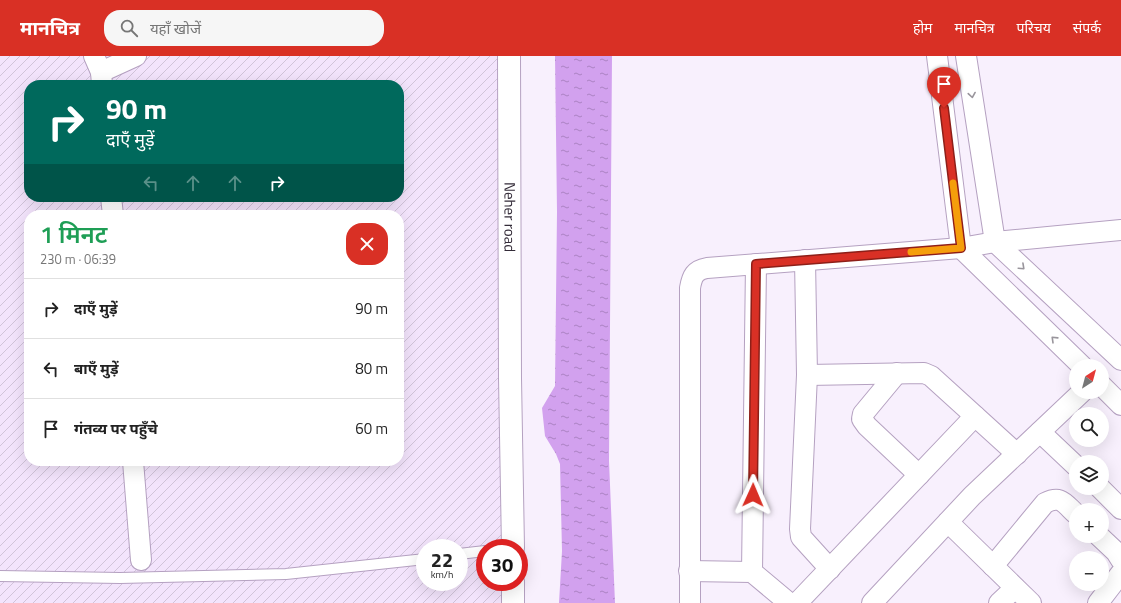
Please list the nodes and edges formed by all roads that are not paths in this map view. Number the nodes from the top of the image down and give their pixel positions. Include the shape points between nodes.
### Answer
1 (136, 56) edge
2 (509, 56) edge
3 (937, 56) edge
4 (966, 56) edge
5 (99, 71) edge
6 (1121, 230) edge
7 (995, 242) junction
8 (961, 248) junction
9 (805, 260) junction
10 (756, 264) junction
11 (1075, 359) edge
12 (1121, 360) edge
13 (897, 373) junction
14 (807, 375) junction
15 (1109, 393) edge
16 (1075, 399) edge
17 (1121, 405) edge
18 (975, 416) junction
19 (1040, 432) junction
20 (1016, 454) junction
21 (1069, 459) edge
22 (133, 466) edge
23 (919, 475) junction
24 (1107, 495) edge
25 (1069, 508) edge
26 (1121, 508) edge
27 (948, 522) junction
28 (510, 539) edge
29 (1106, 543) edge
30 (141, 560) dead end
31 (416, 560) edge
32 (1121, 560) edge
33 (993, 566) junction
34 (830, 569) junction
35 (689, 571) junction
36 (1121, 573) edge
37 (0, 576) edge
38 (762, 586) edge
39 (1015, 588) junction
40 (513, 591) edge
41 (513, 603) edge
42 (690, 603) edge
43 (789, 603) edge
44 (797, 603) edge
45 (872, 603) edge
46 (999, 603) edge
47 (1031, 603) edge
48 (1098, 603) edge

1 - 5 street
2 - 28 street, Neher road
3 - 8 street
4 -> 7 street
6 - 7 street
7 - 8 street
7 -> 12 street
8 - 9 street
11 -> 8 street
9 - 10 street
9 - 14 street
10 - 35 street via 700,269 691,278
10 - 38 street
13 - 14 street
13 - 18 street via 924,373 931,376
13 - 23 street via 863,414 862,419 866,426
14 - 34 street via 800,508 801,537
15 - 17 street
16 - 19 street
18 - 20 street
18 - 23 street
19 - 20 street
19 - 21 street
20 - 27 street
22 - 30 street
23 - 34 street
24 - 26 street
25 - 33 street via 1059,499 1045,503
27 - 33 street
27 - 45 street
29 - 32 street
31 - 37 lane via 286,574 120,578
33 - 39 street
34 - 44 street
35 - 38 street
35 - 42 street
36 - 48 street
38 - 43 street
39 - 46 street
39 - 47 street
40 - 41 street

